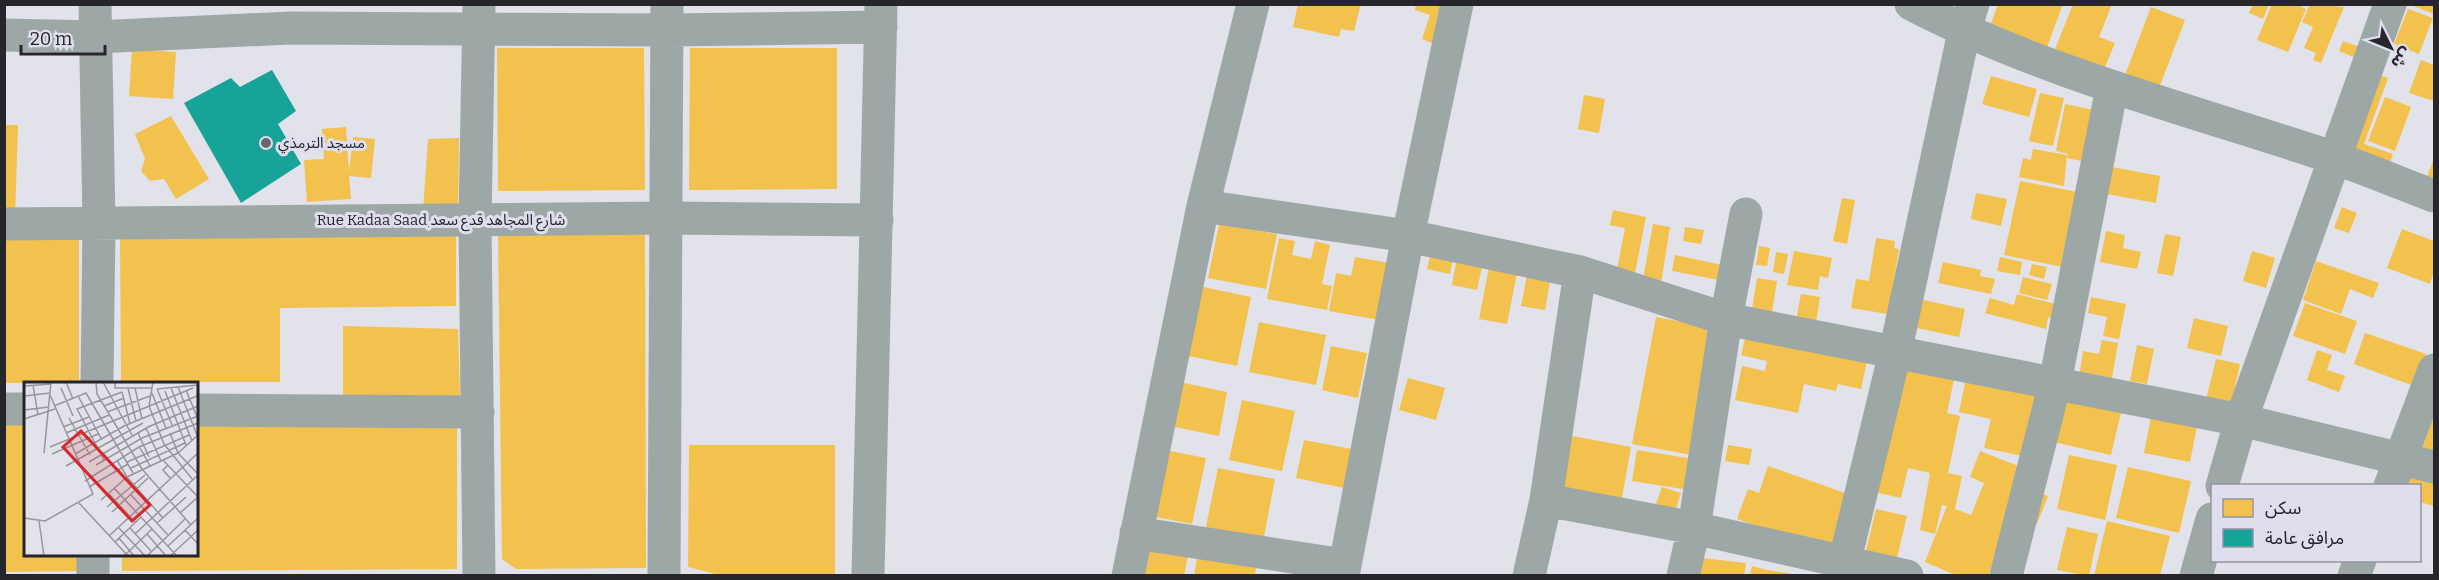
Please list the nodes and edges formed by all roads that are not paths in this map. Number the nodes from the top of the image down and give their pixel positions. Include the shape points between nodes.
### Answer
1 (95, 4) edge
2 (1253, 4) edge
3 (1457, 4) edge
4 (1911, 4) edge
5 (2390, 4) edge
6 (291, 16) edge
7 (881, 16) edge
8 (479, 17) edge
9 (667, 17) edge
10 (1968, 18) edge
11 (4, 35) edge
12 (95, 37) junction
13 (2112, 87) junction
14 (2333, 158) junction
15 (2434, 196) edge
16 (1203, 206) junction
17 (1746, 214) dead end
18 (666, 218) junction
19 (475, 220) junction
20 (877, 220) junction
21 (99, 223) junction
22 (4, 224) edge
23 (1408, 236) junction
24 (1580, 272) junction
25 (1726, 319) junction
26 (1895, 353) junction
27 (2434, 370) edge
28 (97, 382) edge
29 (2055, 383) junction
30 (4, 409) edge
31 (24, 409) edge
32 (198, 410) edge
33 (478, 412) junction
34 (2241, 420) junction
35 (2434, 467) edge
36 (2396, 472) edge
37 (2223, 484) edge
38 (1546, 500) junction
39 (2211, 523) edge
40 (1694, 528) junction
41 (1136, 533) junction
42 (93, 556) edge
43 (2360, 562) edge
44 (1843, 568) edge
45 (1343, 570) edge
46 (93, 576) edge
47 (479, 576) edge
48 (664, 576) edge
49 (868, 576) edge
50 (1128, 576) edge
51 (1529, 576) edge
52 (1683, 576) edge
53 (1907, 576) edge
54 (2006, 576) edge
55 (2196, 576) edge
56 (2354, 576) edge

1 - 12 street
2 - 16 street
3 - 23 street
4 - 10 street
5 - 14 street
6 - 8 street
6 - 12 street
7 - 9 street
7 - 20 street
8 - 9 street
8 - 19 street
9 - 18 street
10 - 13 street
10 - 26 street
11 - 12 street
12 - 21 street
13 - 14 street
13 - 29 street
14 - 15 street
14 - 34 street
16 - 23 street
16 - 41 street
17 - 25 street
18 - 19 street, Rue Kadaa Saad,شارع المجاهد قدع سعد
18 - 20 street, Rue Kadaa Saad,شارع المجاهد قدع سعد
18 - 48 street
19 - 21 street, Rue Kadaa Saad,شارع المجاهد قدع سعد
19 - 33 street
20 - 49 street
21 - 22 street, Rue Kadaa Saad,شارع المجاهد قدع سعد
21 - 28 street
23 - 24 street
23 - 45 street
24 - 25 street
24 - 38 street
25 - 26 street
25 - 40 street
26 - 29 street
26 - 44 street
27 - 36 street
29 - 34 street
29 - 54 street
30 - 31 street
32 - 33 street
33 - 47 street
34 - 36 street
34 - 37 street
35 - 36 street
38 - 40 street
38 - 51 street
39 - 55 street
40 - 44 street
40 - 52 street
41 - 45 street
41 - 50 street
42 - 46 street
43 - 56 street
44 - 53 street

